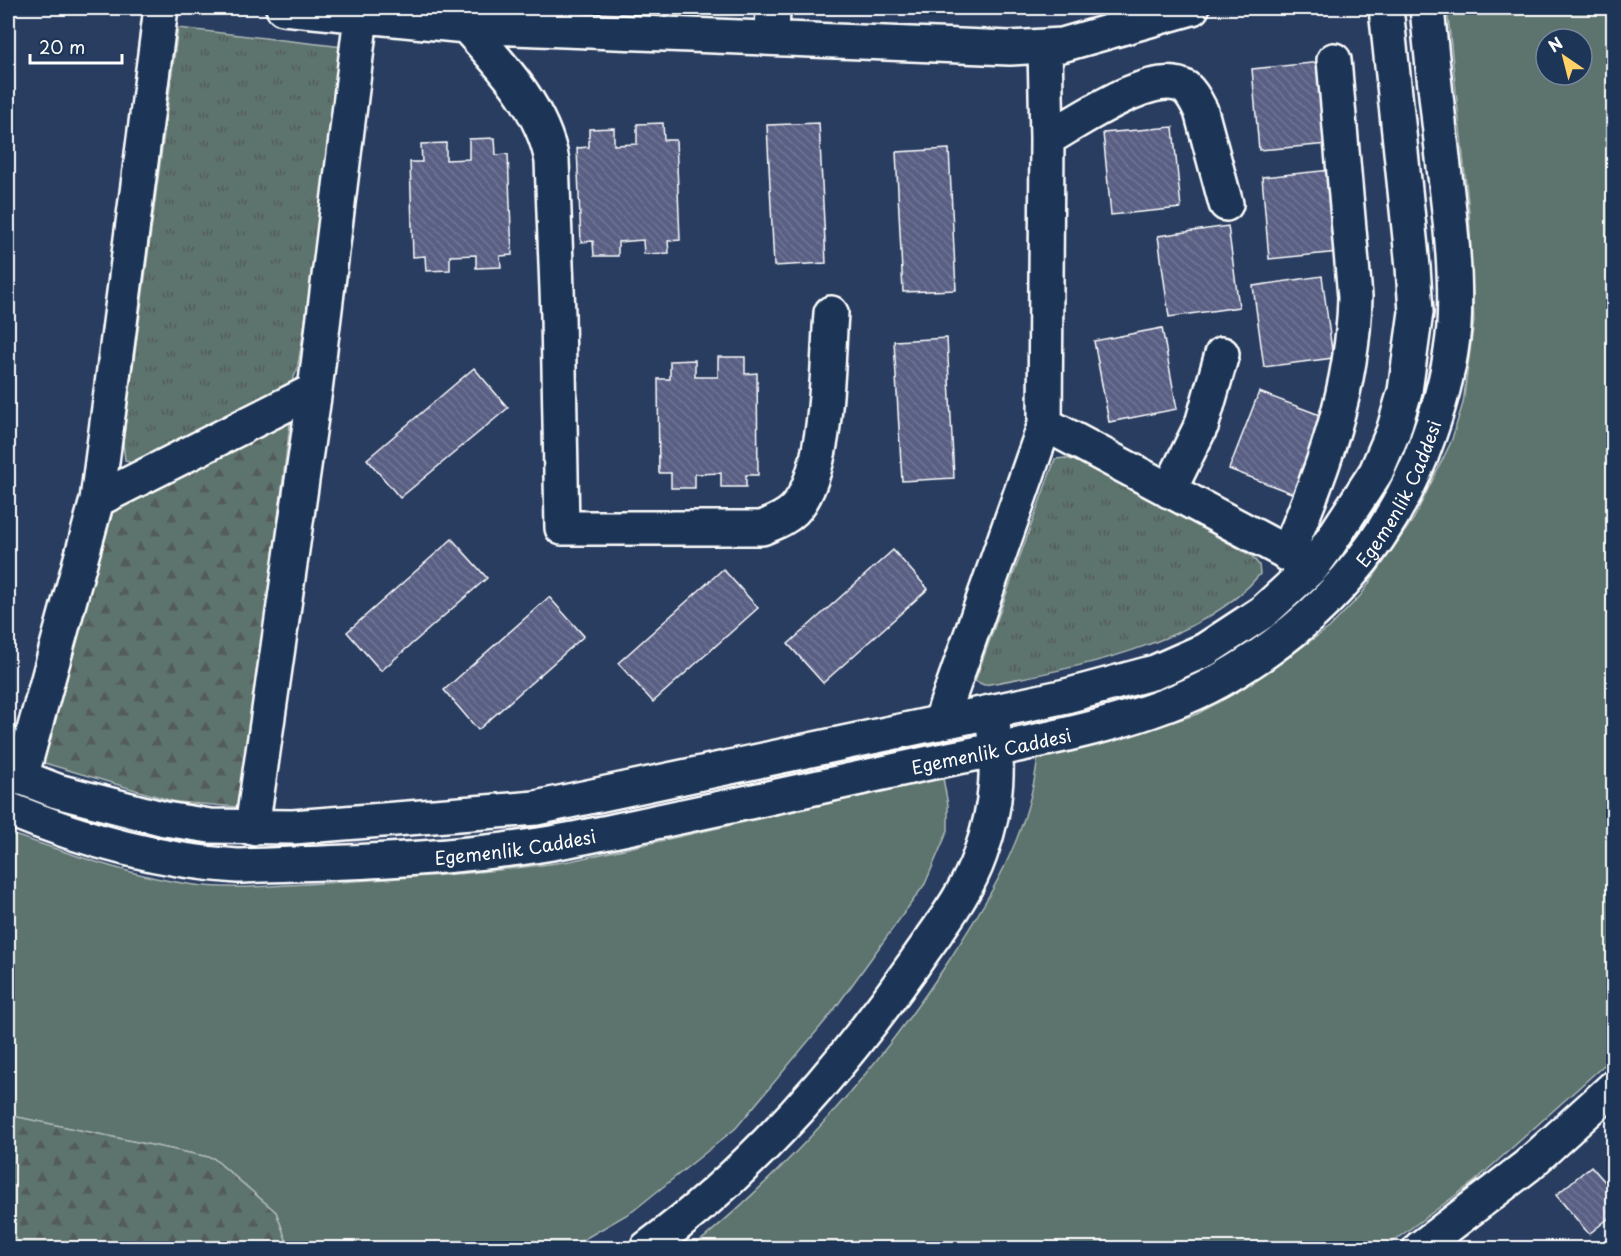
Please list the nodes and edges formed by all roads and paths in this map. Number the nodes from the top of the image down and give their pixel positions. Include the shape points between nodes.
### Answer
1 (161, 8) edge
2 (283, 8) edge
3 (1192, 8) edge
4 (1386, 8) edge
5 (1427, 8) edge
6 (362, 12) edge
7 (533, 18) edge
8 (772, 22) edge
9 (466, 26) junction
10 (1045, 48) junction
11 (1334, 60) dead end
12 (1047, 139) junction
13 (1226, 204) dead end
14 (831, 313) dead end
15 (1222, 354) dead end
16 (315, 390) junction
17 (1045, 424) junction
18 (1169, 491) junction
19 (97, 500) junction
20 (1300, 560) junction
21 (990, 712) junction
22 (940, 723) junction
23 (997, 748) junction
24 (14, 775) edge
25 (8, 809) edge
26 (252, 828) junction
27 (1614, 1087) edge
28 (647, 1248) edge
29 (1420, 1248) edge

1 - 19 street
2 - 6 street
3 - 10 street
4 - 20 street, Egemenlik Caddesi via 1413,267 1416,312 1412,353 1396,422 1376,472 1349,517
5 - 23 street, Egemenlik Caddesi via 1452,249 1454,325 1447,375 1427,441 1389,520 1345,584 1319,610 1216,683 1148,712
6 - 9 street
6 - 16 street
7 - 8 street
7 - 9 street
8 - 10 street
9 - 14 street via 526,99 548,137 558,315 562,528 762,528 794,510 813,478 819,448
10 - 12 street
11 - 20 street via 1355,297 1354,333 1345,393
12 - 13 street via 1144,87 1167,84 1185,88 1201,111
12 - 17 street
15 - 18 street via 1202,424
16 - 19 street
16 - 26 street
17 - 18 street
17 - 22 street
18 - 20 street
19 - 24 street
20 - 21 street, Egemenlik Caddesi via 1263,612 1182,662 1066,696
21 - 22 street, Egemenlik Caddesi
21 - 23 street
22 - 26 street, Egemenlik Caddesi via 536,808
23 - 25 street, Egemenlik Caddesi via 546,844 399,860 237,866 156,857 92,840
23 - 28 street via 993,805 980,856 967,884 872,1024 784,1126 715,1193
24 - 26 street, Egemenlik Caddesi via 57,791 165,819
27 - 29 street via 1527,1166

